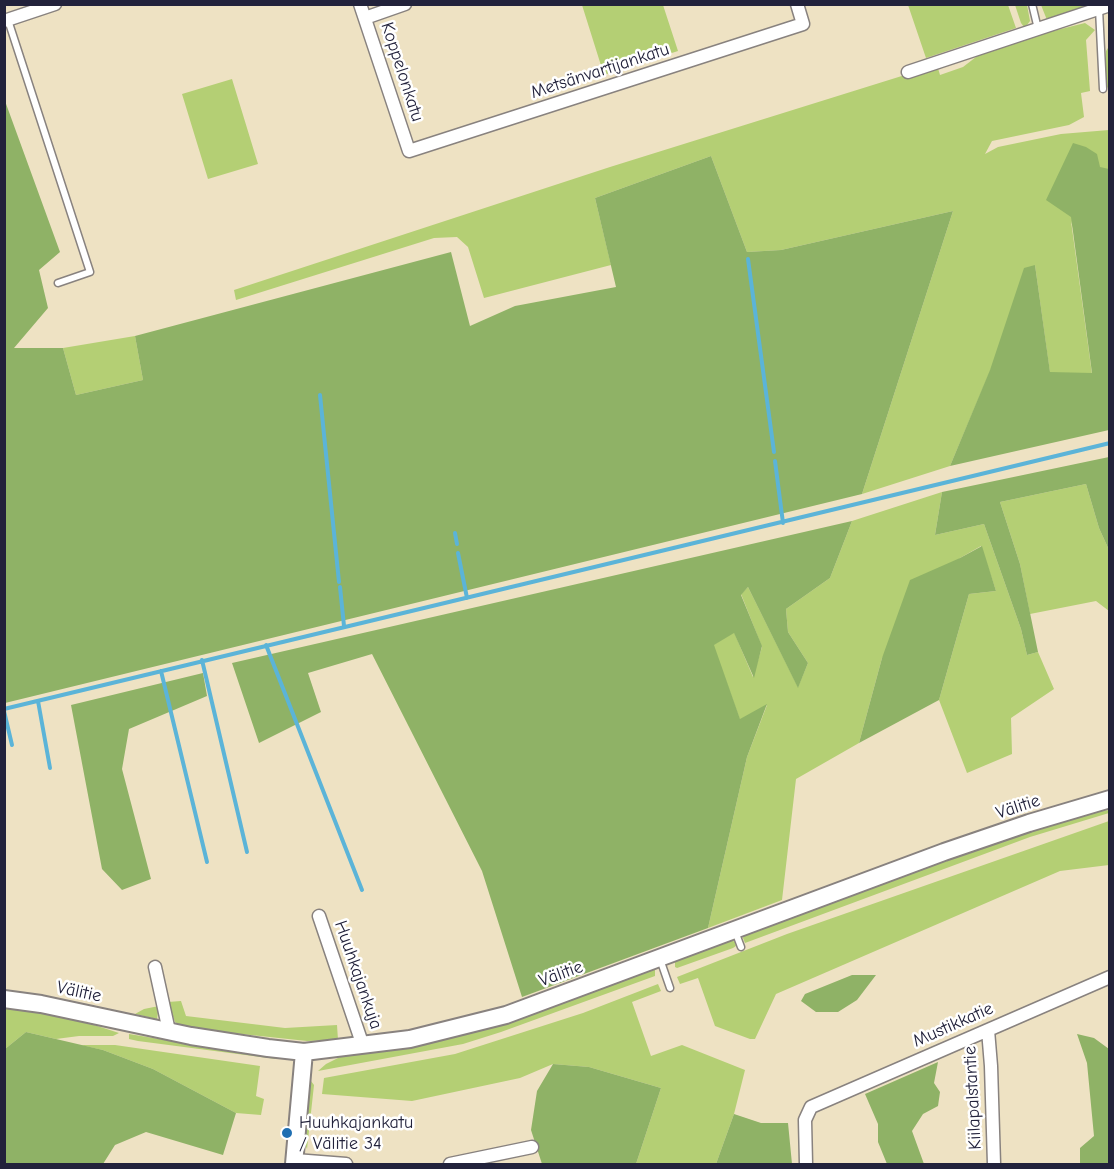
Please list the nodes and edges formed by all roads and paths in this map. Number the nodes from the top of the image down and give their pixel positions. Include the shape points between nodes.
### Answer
1 (55, 4) edge
2 (360, 4) edge
3 (405, 4) edge
4 (797, 4) edge
5 (1032, 4) edge
6 (1104, 7) edge
7 (365, 18) junction
8 (6, 20) edge
9 (1038, 29) junction
10 (908, 72) dead end
11 (1102, 88) dead end
12 (409, 151) joint
13 (58, 283) dead end
14 (1110, 799) edge
15 (319, 916) dead end
16 (735, 930) junction
17 (741, 947) dead end
18 (660, 958) junction
19 (155, 967) dead end
20 (1110, 977) edge
21 (670, 988) dead end
22 (4, 999) edge
23 (988, 1030) junction
24 (169, 1031) junction
25 (363, 1046) junction
26 (304, 1052) junction
27 (532, 1147) dead end
28 (294, 1162) edge
29 (346, 1164) edge
30 (450, 1164) edge
31 (806, 1164) edge
32 (994, 1164) edge

1 - 8 street
2 - 7 street, Koppelonkatu
3 - 7 street
4 - 12 street, Metsänvartijankatu via 803,24
5 - 9 lane
6 - 9 street
6 - 11 lane
7 - 12 street, Koppelonkatu
8 - 13 lane via 90,272
9 - 10 street
14 - 16 main road, Välitie via 1020,826
15 - 25 street, Huuhkajankuja
16 - 17 lane
16 - 18 main road, Välitie
18 - 21 lane
18 - 25 main road, Välitie via 506,1015 438,1033
19 - 24 street
20 - 23 street, Mustikkatie
22 - 24 main road, Välitie
23 - 31 street, Mustikkatie via 811,1107 805,1120
23 - 32 street, Kiilapalstantie
24 - 26 main road, Välitie
25 - 26 main road, Välitie
26 - 28 main road
27 - 30 street
28 - 29 street

